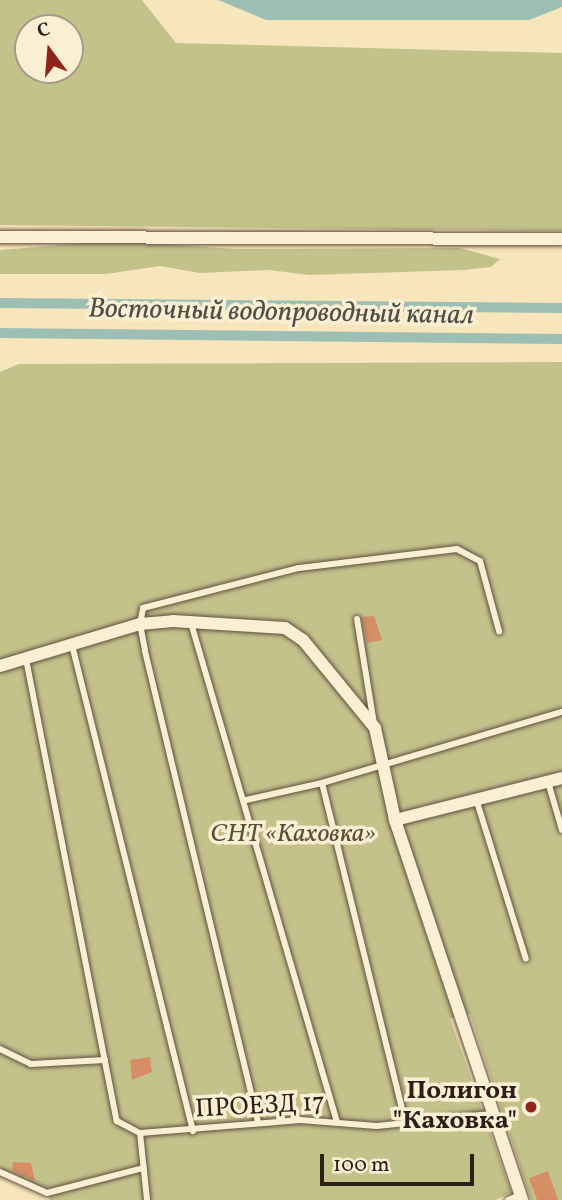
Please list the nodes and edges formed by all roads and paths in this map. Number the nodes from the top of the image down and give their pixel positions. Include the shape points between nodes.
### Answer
1 (0, 237) edge
2 (562, 239) edge
3 (357, 618) dead end
4 (190, 620) junction
5 (140, 624) junction
6 (499, 631) dead end
7 (72, 645) junction
8 (26, 659) junction
9 (0, 666) edge
10 (562, 712) edge
11 (375, 728) junction
12 (383, 765) junction
13 (562, 778) edge
14 (548, 782) junction
15 (322, 783) junction
16 (246, 800) junction
17 (477, 802) junction
18 (395, 820) junction
19 (562, 830) edge
20 (526, 959) dead end
21 (0, 1049) edge
22 (105, 1060) junction
23 (491, 1114) junction
24 (405, 1120) junction
25 (258, 1122) junction
26 (337, 1122) junction
27 (192, 1131) junction
28 (140, 1133) junction
29 (144, 1168) junction
30 (0, 1172) edge
31 (517, 1198) edge
32 (147, 1200) edge

1 - 2 street
3 - 11 lane
4 - 5 street
4 - 11 street via 285,628 303,640
4 - 16 lane
5 - 6 lane via 143,608 196,591 299,568 457,548 480,561
5 - 7 street
5 - 25 lane
7 - 8 street
7 - 27 lane
8 - 9 street
8 - 22 lane
10 - 12 lane
11 - 12 street
12 - 15 lane
12 - 18 street
13 - 14 street
14 - 17 street
14 - 19 lane
15 - 16 lane
15 - 24 lane
16 - 26 lane
17 - 18 street
17 - 20 lane
18 - 23 street
21 - 22 lane via 31,1064
22 - 28 lane, ПРОЕЗД 17 via 117,1121
23 - 24 lane, ПРОЕЗД 17
23 - 31 street
24 - 26 lane, ПРОЕЗД 17 via 377,1126
25 - 26 lane, ПРОЕЗД 17
25 - 27 lane, ПРОЕЗД 17
27 - 28 lane, ПРОЕЗД 17
28 - 29 lane
29 - 30 lane via 47,1193
29 - 32 lane

